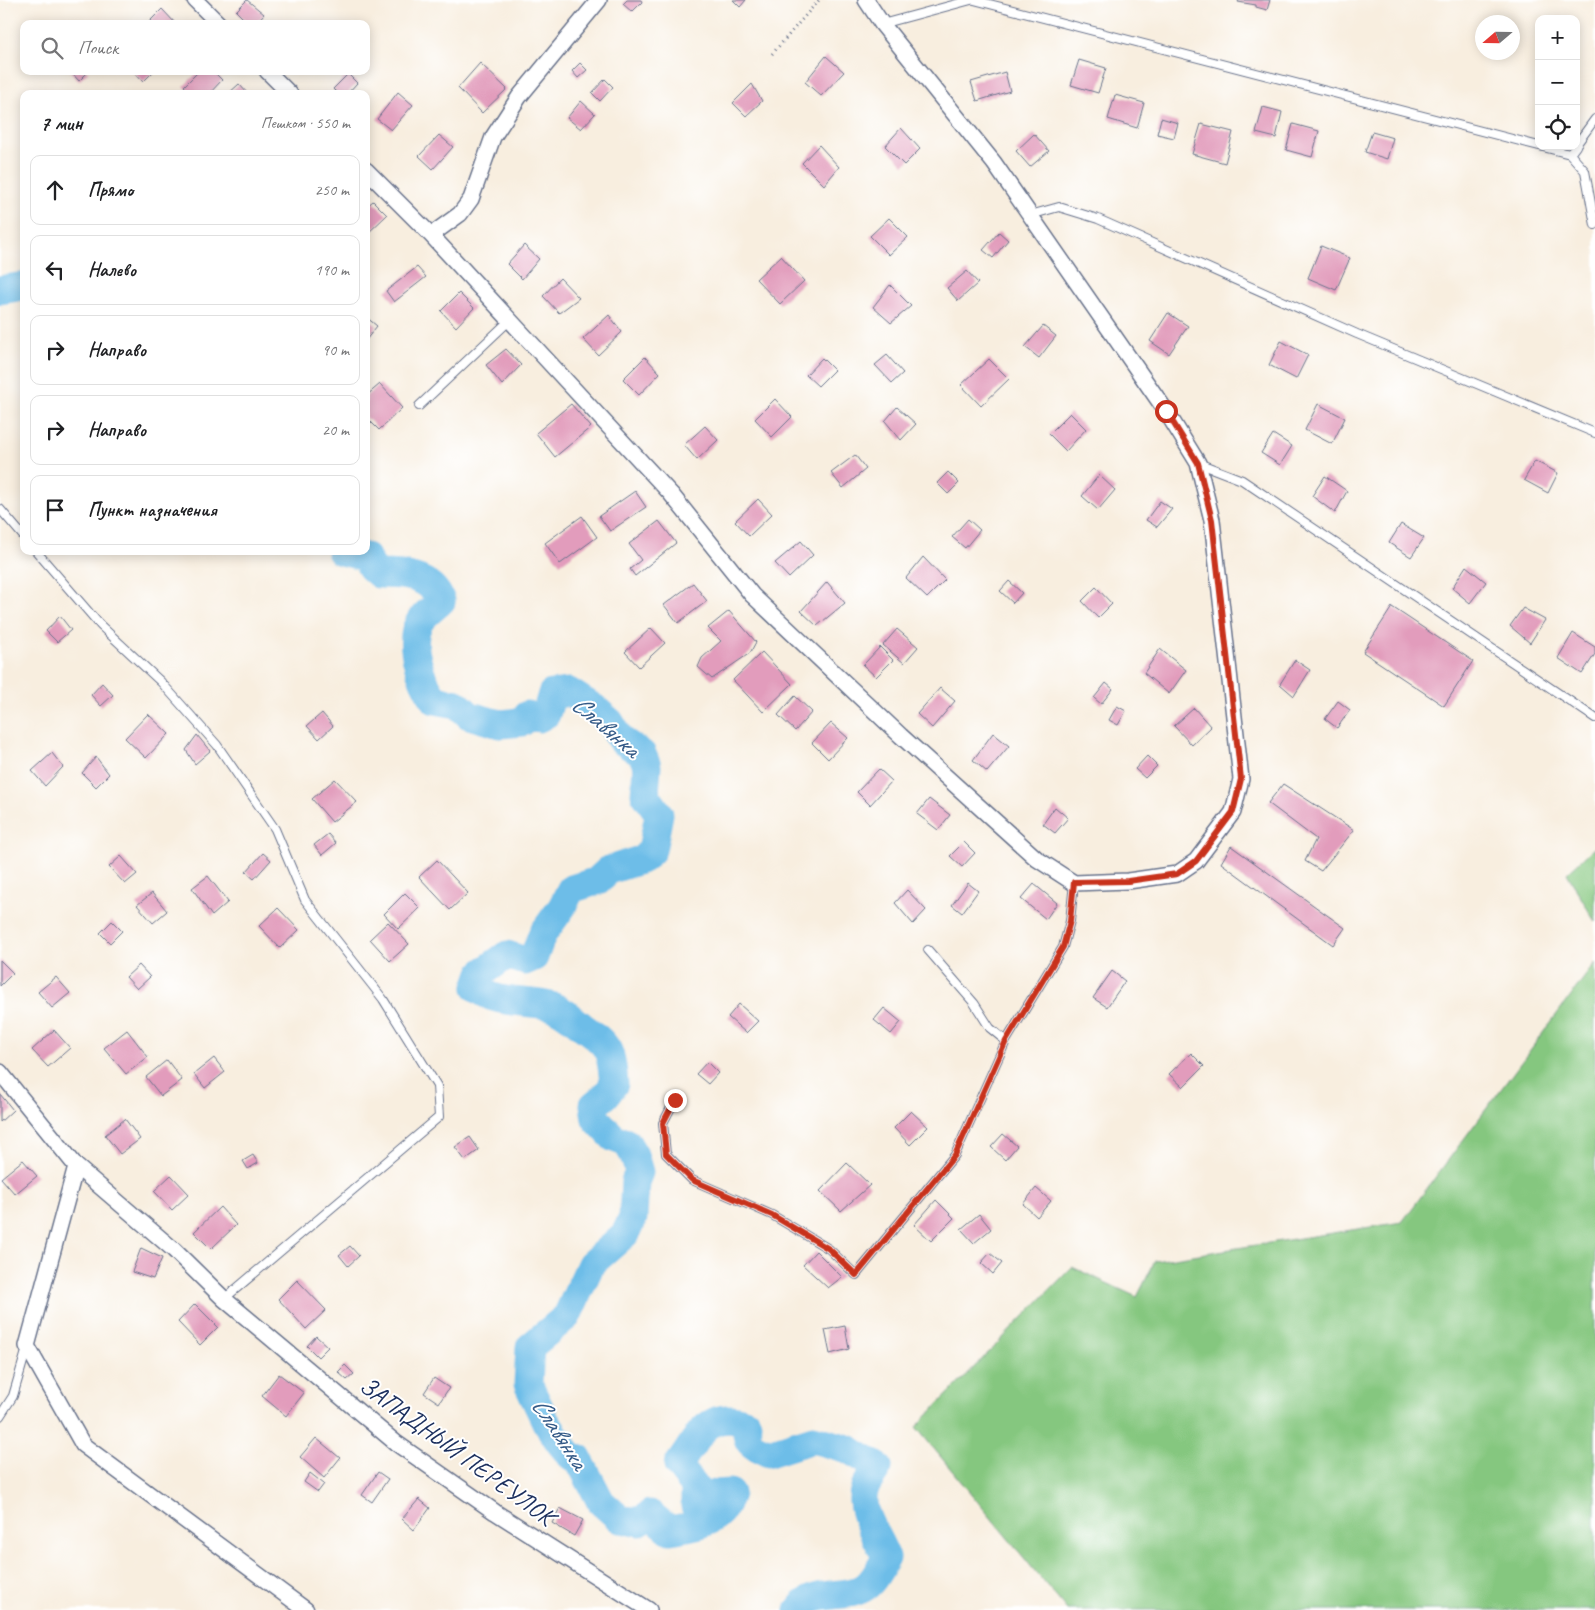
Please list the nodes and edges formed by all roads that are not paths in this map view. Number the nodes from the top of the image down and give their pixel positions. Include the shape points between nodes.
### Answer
1 (195, 0) edge
2 (599, 0) edge
3 (866, 0) edge
4 (973, 0) edge
5 (215, 20) edge
6 (882, 24) junction
7 (271, 75) edge
8 (286, 90) edge
9 (1595, 119) edge
10 (1580, 140) edge
11 (1535, 145) edge
12 (1554, 150) edge
13 (1573, 150) edge
14 (1570, 154) junction
15 (370, 174) edge
16 (1030, 215) junction
17 (1595, 226) edge
18 (432, 235) junction
19 (510, 320) junction
20 (419, 406) dead end
21 (1595, 433) edge
22 (1198, 463) junction
23 (0, 509) edge
24 (20, 532) edge
25 (39, 555) edge
26 (1595, 718) edge
27 (1074, 882) junction
28 (928, 950) dead end
29 (1006, 1041) junction
30 (0, 1072) edge
31 (675, 1100) dead end
32 (76, 1166) junction
33 (224, 1299) junction
34 (27, 1346) junction
35 (0, 1416) edge
36 (306, 1610) edge
37 (649, 1610) edge

1 - 5 street
2 - 18 street via 519,97 492,137 471,199 460,214
3 - 6 street
4 - 6 lane
4 - 11 lane
6 - 16 street via 994,163
7 - 8 street
9 - 10 lane
12 - 14 lane
13 - 14 lane
14 - 17 lane via 1585,171
15 - 18 street
16 - 21 lane via 1059,207 1098,219 1348,330
16 - 22 street via 1166,411
18 - 19 street
19 - 20 lane
19 - 27 street via 671,494 752,594 901,736 1037,859
22 - 26 lane via 1242,480
22 - 27 street via 1212,520 1241,779 1233,812 1196,861 1177,874 1128,881
23 - 24 lane
25 - 33 lane via 100,625 161,682 216,744 275,829 305,900 383,999 438,1086 439,1117
27 - 29 lane via 1070,921 1063,947
28 - 29 lane via 974,1003 990,1028
29 - 31 lane via 955,1155 856,1275 829,1249 772,1215 692,1180 666,1154 663,1123
30 - 32 street, ЗАПАДНЫЙ ПЕРЕУЛОК
32 - 33 street, ЗАПАДНЫЙ ПЕРЕУЛОК via 174,1250
32 - 34 street
33 - 37 street, ЗАПАДНЫЙ ПЕРЕУЛОК via 396,1443 495,1512
34 - 35 lane via 13,1396
34 - 36 street via 84,1445

